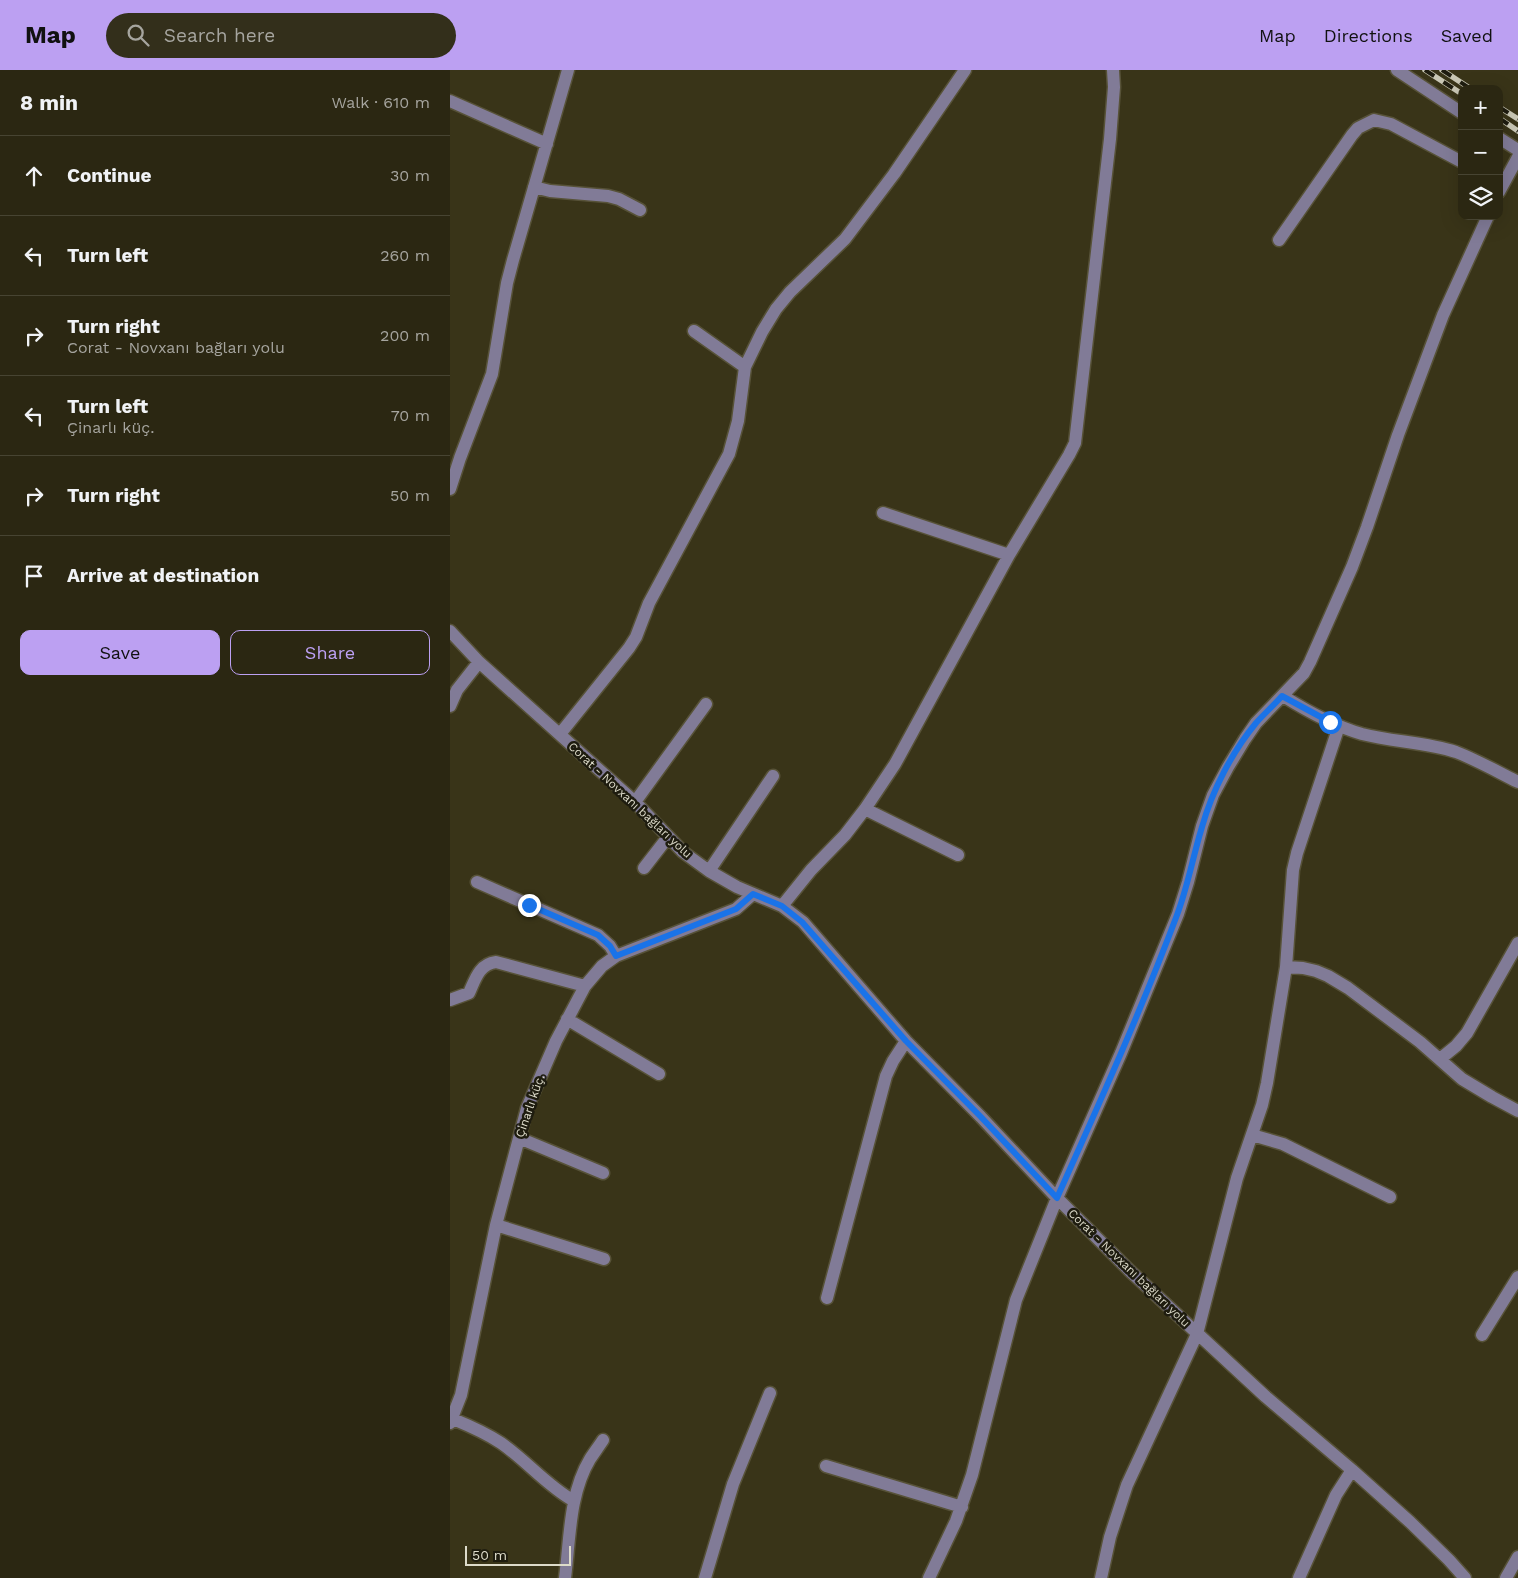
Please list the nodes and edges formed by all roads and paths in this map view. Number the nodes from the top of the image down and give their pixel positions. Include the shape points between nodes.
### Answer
1 (568, 70) edge
2 (964, 70) edge
3 (1113, 70) edge
4 (1397, 70) edge
5 (450, 101) edge
6 (1458, 110) edge
7 (1503, 141) edge
8 (546, 144) junction
9 (1518, 150) edge
10 (1518, 157) edge
11 (1458, 160) edge
12 (1503, 181) edge
13 (534, 187) junction
14 (640, 210) dead end
15 (1486, 220) edge
16 (1279, 240) dead end
17 (694, 331) dead end
18 (745, 367) junction
19 (450, 489) edge
20 (883, 513) dead end
21 (1009, 554) junction
22 (450, 631) edge
23 (479, 662) junction
24 (1282, 696) junction
25 (706, 704) dead end
26 (450, 706) edge
27 (1339, 726) junction
28 (560, 734) junction
29 (773, 776) dead end
30 (1518, 782) edge
31 (635, 802) junction
32 (865, 809) junction
33 (668, 837) junction
34 (958, 855) dead end
35 (644, 868) dead end
36 (709, 871) junction
37 (477, 882) dead end
38 (753, 894) junction
39 (782, 906) junction
40 (1518, 943) edge
41 (616, 956) junction
42 (1286, 967) junction
43 (585, 986) junction
44 (450, 1000) edge
45 (568, 1019) junction
46 (906, 1041) junction
47 (1440, 1059) junction
48 (659, 1074) dead end
49 (1518, 1111) edge
50 (1252, 1135) junction
51 (519, 1138) junction
52 (603, 1173) dead end
53 (1390, 1197) dead end
54 (1057, 1198) junction
55 (496, 1225) junction
56 (604, 1259) dead end
57 (1518, 1277) edge
58 (827, 1298) dead end
59 (1197, 1334) junction
60 (1482, 1335) dead end
61 (770, 1393) dead end
62 (451, 1421) edge
63 (604, 1440) dead end
64 (826, 1466) dead end
65 (1352, 1470) junction
66 (574, 1501) junction
67 (962, 1507) junction
68 (1516, 1564) edge
69 (565, 1578) edge
70 (705, 1578) edge
71 (930, 1578) edge
72 (1101, 1578) edge
73 (1300, 1578) edge
74 (1465, 1578) edge
75 (1506, 1578) edge

1 - 8 street
2 - 18 street via 894,174 845,238 776,309
3 - 21 street via 1110,139 1075,443
4 - 6 street
5 - 8 street
7 - 9 street
8 - 13 street
10 - 12 street
11 - 16 street via 1391,124 1374,120 1352,135
13 - 14 street via 608,196
13 - 19 street via 507,283 492,374
15 - 24 street via 1443,314 1352,567 1310,662
17 - 18 street
18 - 28 street via 738,421 729,454 649,603 629,648
20 - 21 street
21 - 32 street via 895,764
22 - 23 street, Corat - Novxanı bağları yolu
23 - 26 street via 457,690
23 - 28 street, Corat - Novxanı bağları yolu
24 - 27 street
24 - 54 street via 1245,739 1214,795 1202,826 1178,914
25 - 31 street
27 - 30 street via 1362,734 1457,752
27 - 42 street via 1293,870
28 - 31 street, Corat - Novxanı bağları yolu
29 - 36 street
31 - 33 street, Corat - Novxanı bağları yolu
32 - 34 street
32 - 39 street
33 - 35 street
33 - 36 street, Corat - Novxanı bağları yolu
36 - 38 street, Corat - Novxanı bağları yolu
37 - 41 street via 598,935
38 - 39 street, Corat - Novxanı bağları yolu
38 - 41 street, Çinarlı küç. via 736,909
39 - 46 street, Corat - Novxanı bağları yolu via 802,922
40 - 47 street via 1467,1033
41 - 43 street, Çinarlı küç. via 602,966
42 - 47 street via 1328,976
42 - 50 street via 1268,1083
43 - 44 street via 496,962 483,967 470,993
43 - 45 street, Çinarlı küç.
45 - 48 street
45 - 51 street, Çinarlı küç. via 534,1090
46 - 54 street, Corat - Novxanı bağları yolu
46 - 58 street via 886,1076
47 - 49 street via 1462,1079
50 - 53 street via 1283,1144
50 - 59 street via 1237,1178
51 - 52 street
51 - 55 street, Çinarlı küç.
54 - 59 street, Corat - Novxanı bağları yolu
54 - 67 street via 1016,1300
55 - 56 street
55 - 62 street, Çinarlı küç. via 461,1395
57 - 60 street
59 - 65 street, Corat - Novxanı bağları yolu
59 - 72 street via 1127,1484
61 - 70 street via 733,1484
62 - 66 street via 484,1432 560,1494
63 - 66 street via 590,1459
64 - 67 street
65 - 73 street via 1336,1495
65 - 74 street, Corat - Novxanı bağları yolu
66 - 69 street
67 - 71 street
68 - 75 street

